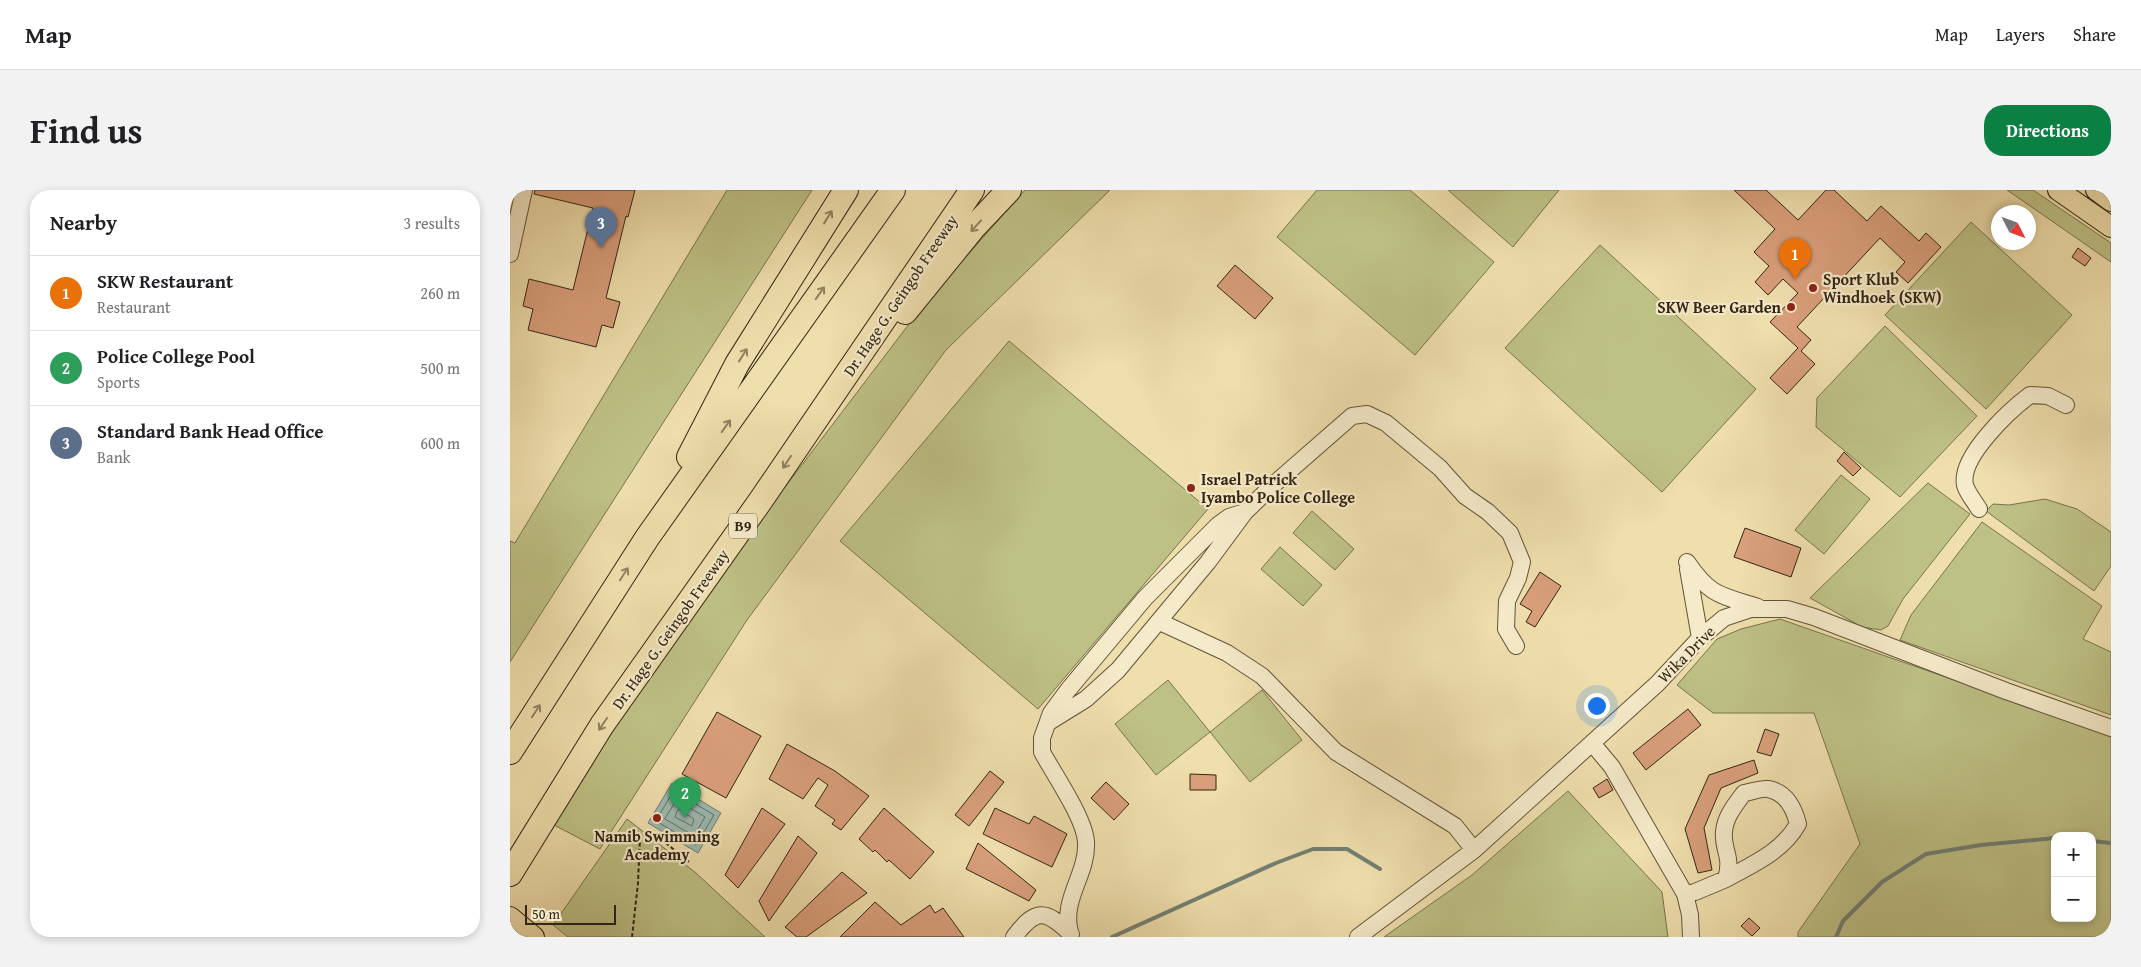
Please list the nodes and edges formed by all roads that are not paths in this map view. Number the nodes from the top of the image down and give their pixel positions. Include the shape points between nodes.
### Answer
1 (524, 190) edge
2 (846, 190) edge
3 (893, 190) edge
4 (972, 190) edge
5 (1009, 190) edge
6 (2058, 190) edge
7 (2096, 190) edge
8 (2111, 201) edge
9 (2111, 227) edge
10 (510, 254) edge
11 (2066, 405) dead end
12 (808, 430) junction
13 (1979, 509) dead end
14 (1245, 512) junction
15 (647, 538) junction
16 (1763, 609) junction
17 (1160, 622) junction
18 (1700, 638) junction
19 (1516, 646) dead end
20 (1049, 722) junction
21 (2111, 728) edge
22 (1592, 742) junction
23 (510, 752) edge
24 (1474, 850) junction
25 (513, 868) edge
26 (1726, 879) junction
27 (1685, 894) junction
28 (510, 917) edge
29 (1072, 934) edge
30 (534, 937) edge
31 (1014, 937) edge
32 (1358, 937) edge
33 (1691, 937) edge

1 - 10 street
15 -> 2 highway via 737,364
15 -> 3 highway
4 - 12 highway, Dr. Hage G. Geingob Freeway / B9
5 -> 12 highway via 974,227
6 - 9 main road
7 - 8 main road
11 - 13 street via 2048,396 2030,394 1983,441 1966,472 1965,485
12 -> 25 highway, Dr. Hage G. Geingob Freeway / B9 via 602,725
14 - 17 street
14 - 19 street via 1342,423 1352,416 1367,414 1377,417 1440,468 1465,496 1510,533 1522,562 1507,602 1506,629
14 - 20 street via 1218,525 1145,598 1068,690
23 -> 15 highway
16 - 18 street, Wika Drive via 1731,615
16 - 18 street via 1710,590 1700,582 1687,562
16 - 21 street, Wika Drive via 1787,609 1814,616
17 - 20 street via 1118,670 1086,699
17 - 24 street via 1227,653 1262,676 1336,752 1455,826
18 - 22 street, Wika Drive via 1657,684
20 - 29 street via 1042,738 1042,752 1084,827 1086,843 1066,918
22 - 24 street, Wika Drive
22 - 27 street via 1612,766
24 - 32 street, Wika Drive
26 - 26 street via 1730,866 1724,833 1728,815 1744,793 1768,789 1787,798 1798,824 1791,836 1777,850
26 - 27 street
27 - 33 street
28 - 30 main road
29 - 31 street via 1049,916 1039,915 1026,920

